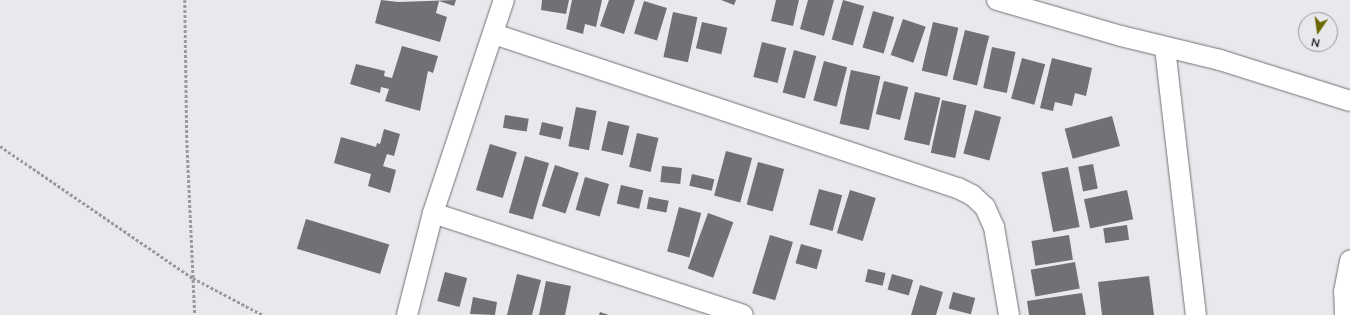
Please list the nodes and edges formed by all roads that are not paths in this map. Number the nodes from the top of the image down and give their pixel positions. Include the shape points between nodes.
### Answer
1 (504, 0) edge
2 (997, 0) edge
3 (1046, 7) edge
4 (494, 34) junction
5 (1165, 48) junction
6 (1350, 101) edge
7 (433, 213) junction
8 (1350, 261) edge
9 (407, 315) edge
10 (744, 315) edge
11 (1009, 315) edge
12 (1196, 315) edge
13 (1345, 315) edge

1 - 4 street
2 - 3 street
3 - 5 street
4 - 7 street
4 - 11 street via 958,188 972,195 984,207 994,228
5 - 6 street via 1220,60
5 - 12 street
7 - 9 street
7 - 10 street
8 - 13 street via 1344,292

